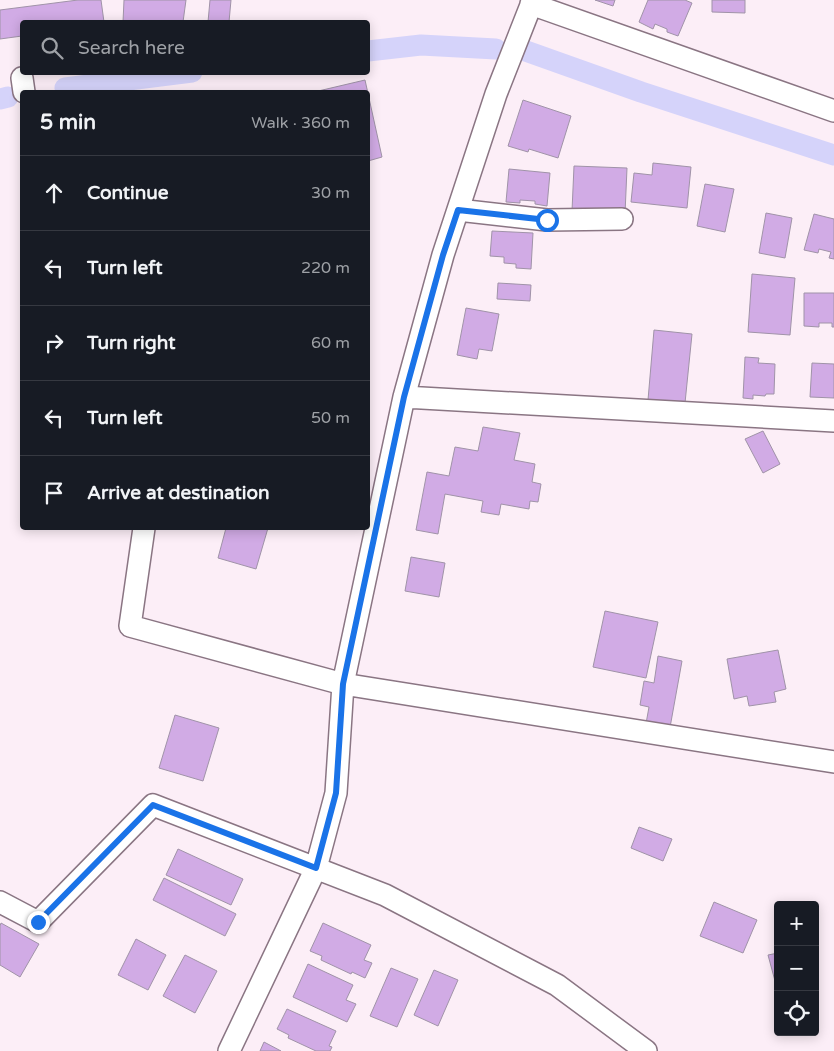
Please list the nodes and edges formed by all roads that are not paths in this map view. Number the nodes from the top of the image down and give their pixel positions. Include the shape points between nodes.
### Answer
1 (532, 2) edge
2 (834, 111) edge
3 (458, 210) junction
4 (622, 219) dead end
5 (404, 397) junction
6 (834, 421) edge
7 (144, 530) edge
8 (343, 684) junction
9 (834, 762) edge
10 (316, 868) junction
11 (0, 902) edge
12 (229, 1051) edge
13 (646, 1051) edge

1 - 2 street
1 - 3 street via 496,94
3 - 4 street via 547,220
3 - 5 street
5 - 6 street
5 - 8 street
7 - 8 street via 130,626
8 - 9 street
8 - 10 street via 336,793
10 - 11 street via 153,805 38,922
10 - 12 street
10 - 13 street via 385,895 557,985

